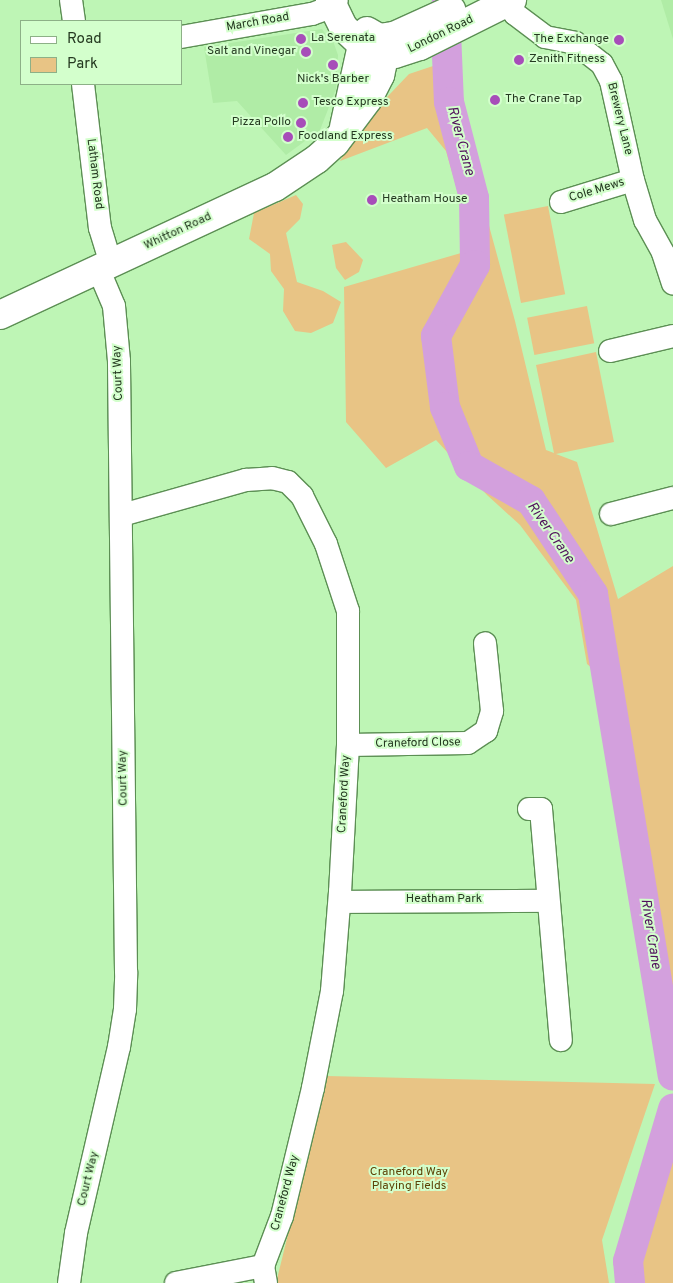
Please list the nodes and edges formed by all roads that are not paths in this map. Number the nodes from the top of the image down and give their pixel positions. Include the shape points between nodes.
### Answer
1 (71, 0) edge
2 (333, 1) edge
3 (487, 5) edge
4 (74, 20) edge
5 (182, 37) edge
6 (375, 43) junction
7 (83, 85) edge
8 (633, 180) junction
9 (561, 202) dead end
10 (104, 266) junction
11 (673, 284) edge
12 (0, 315) edge
13 (673, 336) edge
14 (610, 352) dead end
15 (673, 498) edge
16 (611, 514) dead end
17 (122, 515) junction
18 (485, 643) dead end
19 (348, 745) junction
20 (529, 809) dead end
21 (548, 901) junction
22 (340, 902) junction
23 (561, 1040) dead end
24 (265, 1274) edge
25 (68, 1283) edge
26 (176, 1283) edge

1 - 4 street
2 - 5 street, March Road via 312,14
2 - 6 main road
3 - 6 main road, London Road via 433,29 404,52
3 - 8 street, Brewery Lane via 515,14 545,36 575,43 602,64 611,81
6 - 10 main road, Whitton Road via 380,75 355,118 317,159 275,187
7 - 10 street, Latham Road
8 - 9 street, Cole Mews
8 - 11 street, Brewery Lane via 645,220 663,253
10 - 12 main road, Whitton Road
10 - 17 street, Court Way via 115,312 119,361
13 - 14 street
15 - 16 street
17 - 19 street, Craneford Way via 246,480 272,478 288,482 302,496 326,544 348,612
17 - 25 street, Court Way via 125,1010
18 - 19 street, Craneford Close via 492,711 486,731 468,743
19 - 22 street, Craneford Way
20 - 21 street via 541,809
21 - 22 street, Heatham Park
21 - 23 street
22 - 24 street, Craneford Way via 332,991 313,1088
24 - 26 street

